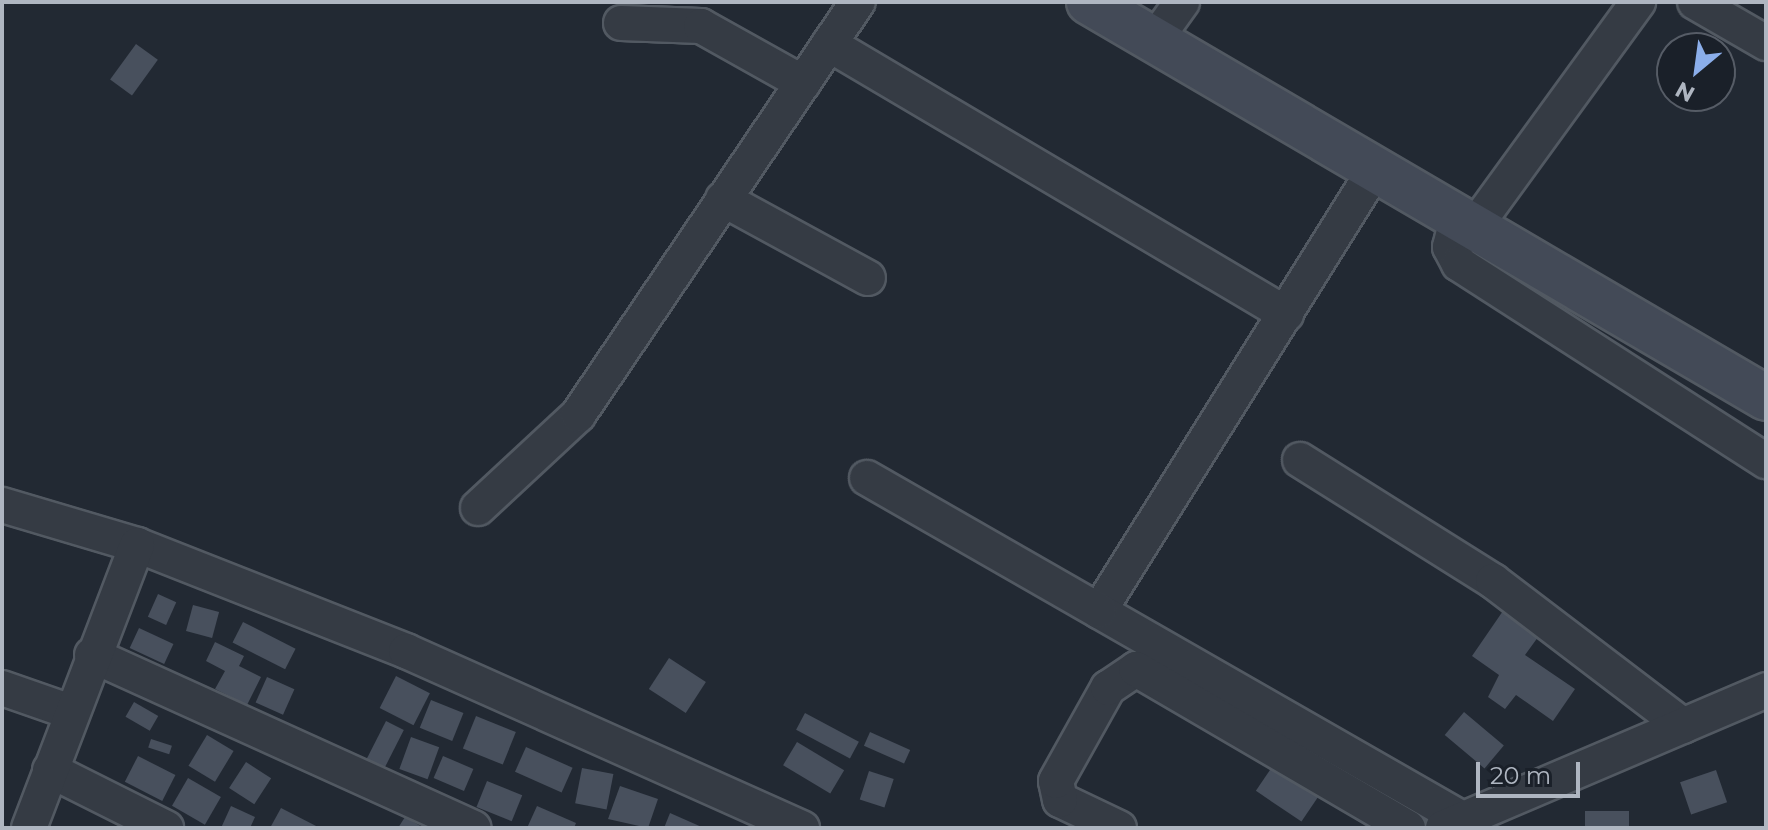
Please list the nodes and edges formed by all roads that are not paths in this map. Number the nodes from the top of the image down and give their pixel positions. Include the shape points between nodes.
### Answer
1 (858, 2) edge
2 (1089, 2) edge
3 (1182, 2) edge
4 (1638, 2) edge
5 (1695, 2) edge
6 (621, 23) dead end
7 (1154, 41) junction
8 (1766, 43) edge
9 (829, 44) junction
10 (803, 83) junction
11 (1376, 168) junction
12 (723, 199) junction
13 (1467, 220) junction
14 (868, 278) dead end
15 (1286, 314) junction
16 (1766, 398) edge
17 (1300, 460) dead end
18 (1766, 461) edge
19 (867, 478) dead end
20 (2, 505) edge
21 (478, 508) dead end
22 (137, 545) junction
23 (1099, 611) junction
24 (92, 655) junction
25 (2, 688) edge
26 (1766, 690) edge
27 (71, 712) junction
28 (1683, 726) junction
29 (50, 770) junction
30 (1451, 823) edge
31 (29, 828) edge
32 (166, 828) edge
33 (474, 828) edge
34 (802, 828) edge
35 (1119, 828) edge
36 (1408, 828) edge

1 - 9 street
2 - 7 street
3 - 7 street
4 - 13 street
5 - 8 street
6 - 10 street via 701,26
7 - 11 street
9 - 10 street
9 - 15 street
10 - 12 street
11 - 13 street
11 - 15 street
12 - 14 street
12 - 21 street via 578,415
13 - 16 street
13 - 18 street via 1450,247 1459,264
15 - 23 street
17 - 28 street via 1493,581
19 - 23 street
20 - 22 street
22 - 24 street
22 - 34 street via 406,651
23 - 30 street
24 - 27 street
24 - 33 street
25 - 27 street
26 - 28 street
27 - 29 street
28 - 30 street
29 - 31 street
29 - 32 street
35 - 36 street via 1060,800 1056,781 1108,688 1136,669

